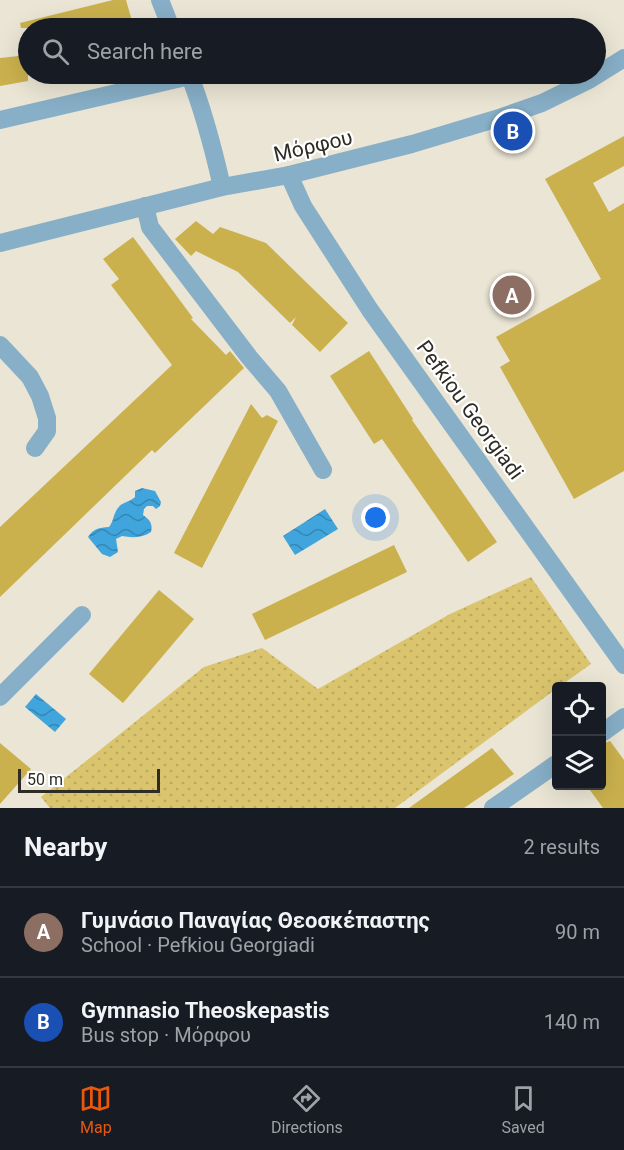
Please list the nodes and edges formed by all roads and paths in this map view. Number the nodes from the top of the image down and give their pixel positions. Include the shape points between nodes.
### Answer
1 (160, 0) edge
2 (167, 18) edge
3 (624, 58) edge
4 (606, 69) edge
5 (152, 84) edge
6 (194, 84) edge
7 (580, 84) edge
8 (0, 120) edge
9 (289, 176) junction
10 (222, 187) junction
11 (145, 206) junction
12 (0, 243) edge
13 (0, 345) edge
14 (35, 448) dead end
15 (323, 470) dead end
16 (82, 615) dead end
17 (624, 665) edge
18 (0, 697) edge
19 (624, 717) edge
20 (606, 730) edge
21 (552, 767) edge
22 (493, 808) edge

1 - 2 street
3 - 4 street, Μόρφου
5 - 8 street
6 - 10 street via 211,134
7 - 9 street, Μόρφου via 502,117
9 - 10 street, Μόρφου
9 - 17 street, Pefkiou Georgiadi via 303,206 370,310
10 - 11 street, Μόρφου
11 - 12 street, Μόρφου
11 - 15 street via 150,226 278,391
13 - 14 street via 30,377 40,396 46,431
16 - 18 street
19 - 20 street
21 - 22 street

